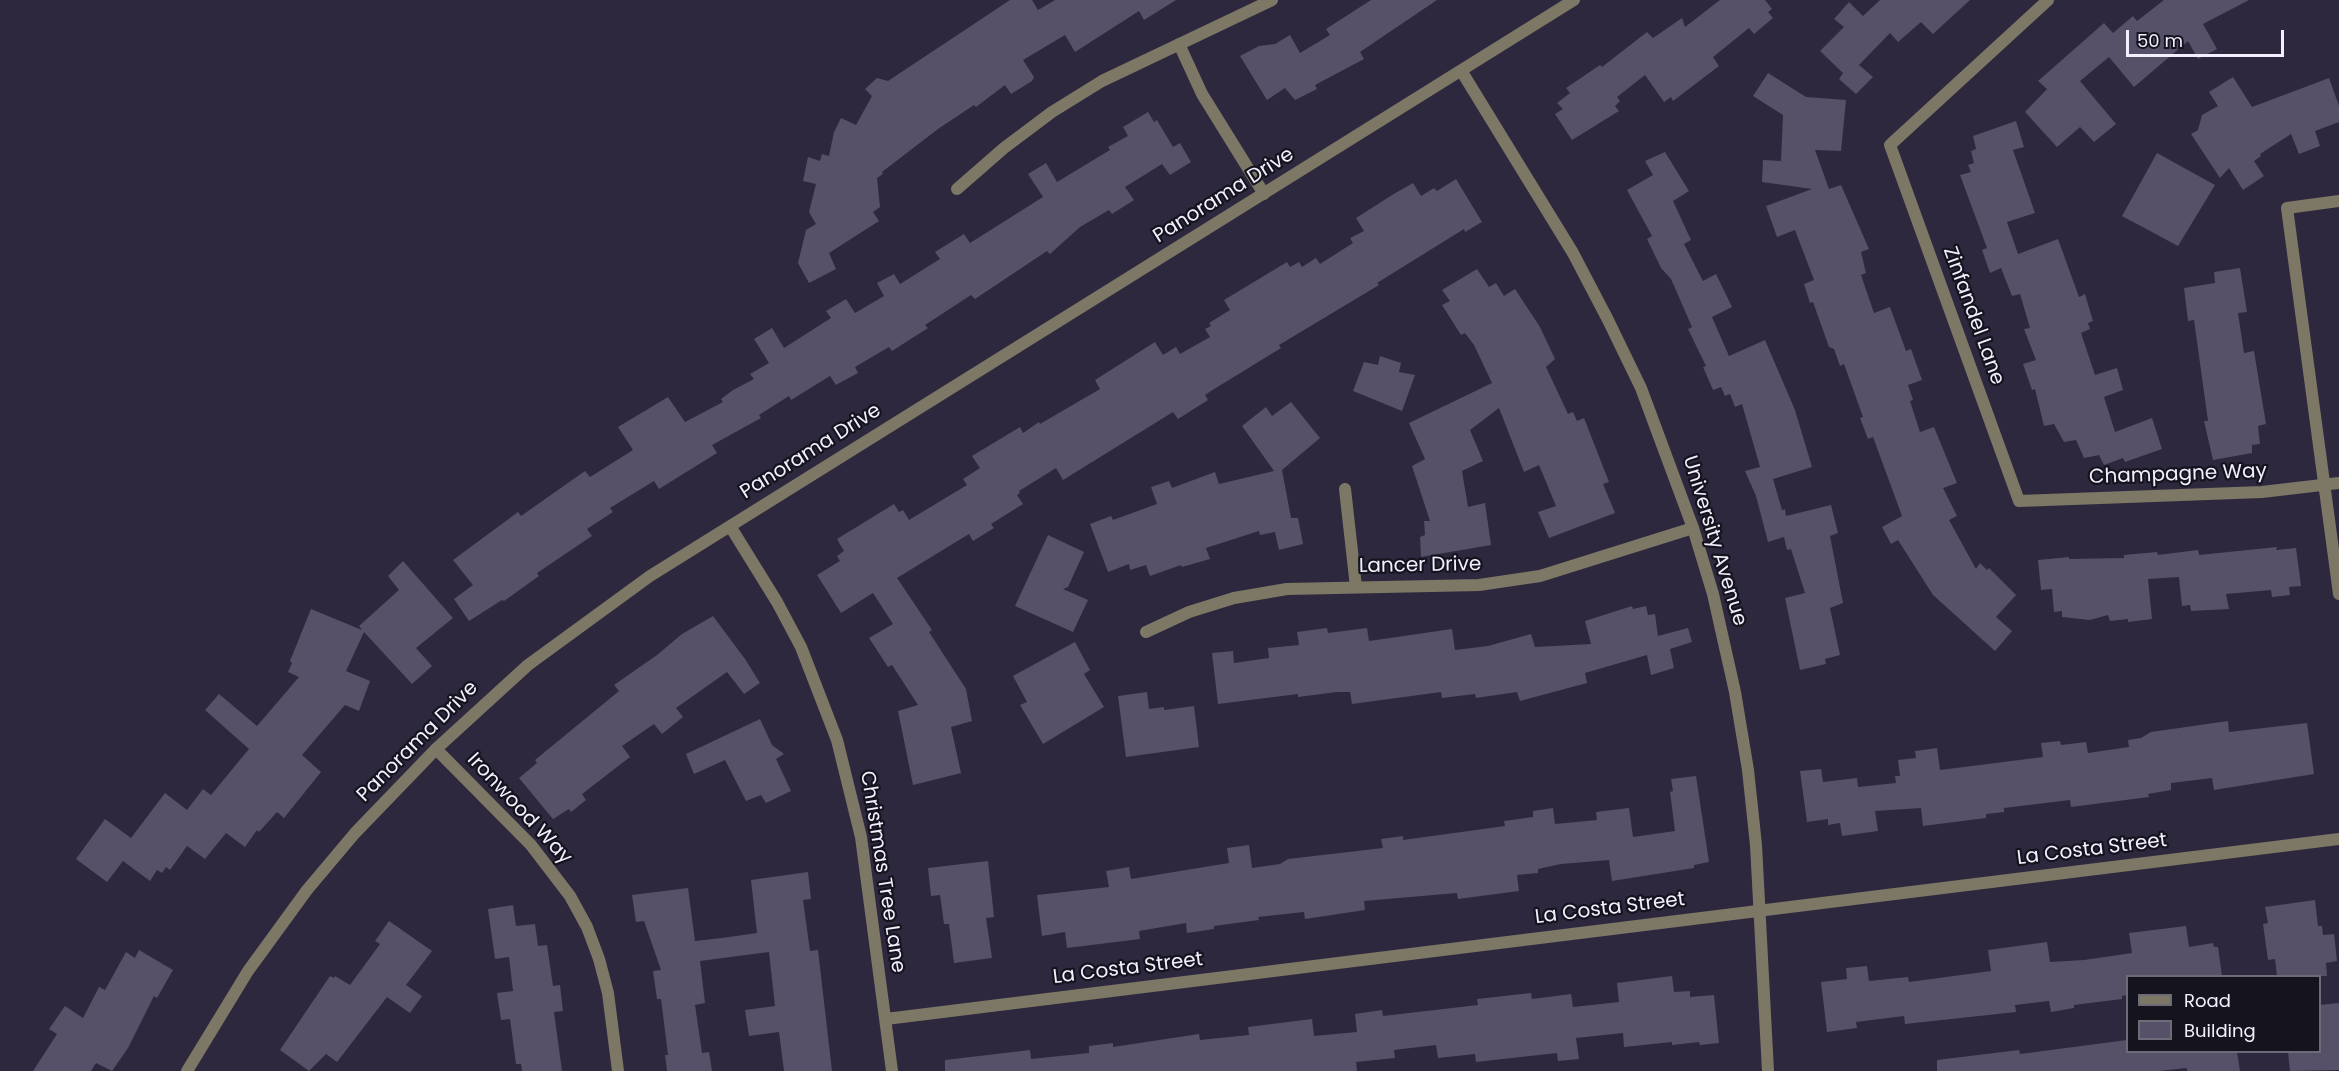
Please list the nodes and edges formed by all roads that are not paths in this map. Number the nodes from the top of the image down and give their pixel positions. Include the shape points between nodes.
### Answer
1 (1272, 0) edge
2 (1574, 0) edge
3 (2048, 0) edge
4 (1179, 44) junction
5 (1462, 72) junction
6 (957, 189) dead end
7 (1264, 194) junction
8 (2339, 201) edge
9 (2339, 483) edge
10 (2324, 485) junction
11 (1345, 489) dead end
12 (2019, 501) joint
13 (730, 526) junction
14 (1693, 528) junction
15 (1356, 587) junction
16 (2339, 594) edge
17 (1146, 632) dead end
18 (436, 749) junction
19 (2339, 839) edge
20 (1760, 911) junction
21 (886, 1018) junction
22 (187, 1071) edge
23 (618, 1071) edge
24 (892, 1071) edge
25 (1768, 1071) edge

1 - 4 street
2 - 5 street, Panorama Drive
3 - 12 street, Zinfandel Lane via 1890,145
4 - 6 street via 1102,81 1052,112
4 - 7 street via 1203,94
5 - 7 street, Panorama Drive
5 - 14 street, University Avenue via 1573,254 1608,320 1641,388
7 - 13 street, Panorama Drive
8 - 10 street via 2287,208
9 - 10 street, Champagne Way
10 - 12 street, Champagne Way via 2262,492
10 - 16 street
11 - 15 street
13 - 18 street, Panorama Drive via 588,619 528,665
13 - 21 street, Christmas Tree Lane via 801,647 837,740 861,837
14 - 15 street, Lancer Drive via 1540,576 1500,584
14 - 20 street, University Avenue via 1713,594 1737,703 1750,791
15 - 17 street, Lancer Drive via 1287,589 1234,598 1189,612
18 - 22 street, Panorama Drive via 355,833 307,890 248,971
18 - 23 street, Ironwood Way via 536,851 570,896 599,959 608,993
19 - 20 street, La Costa Street
20 - 21 street, La Costa Street
20 - 25 street, University Avenue
21 - 24 street, Christmas Tree Lane

